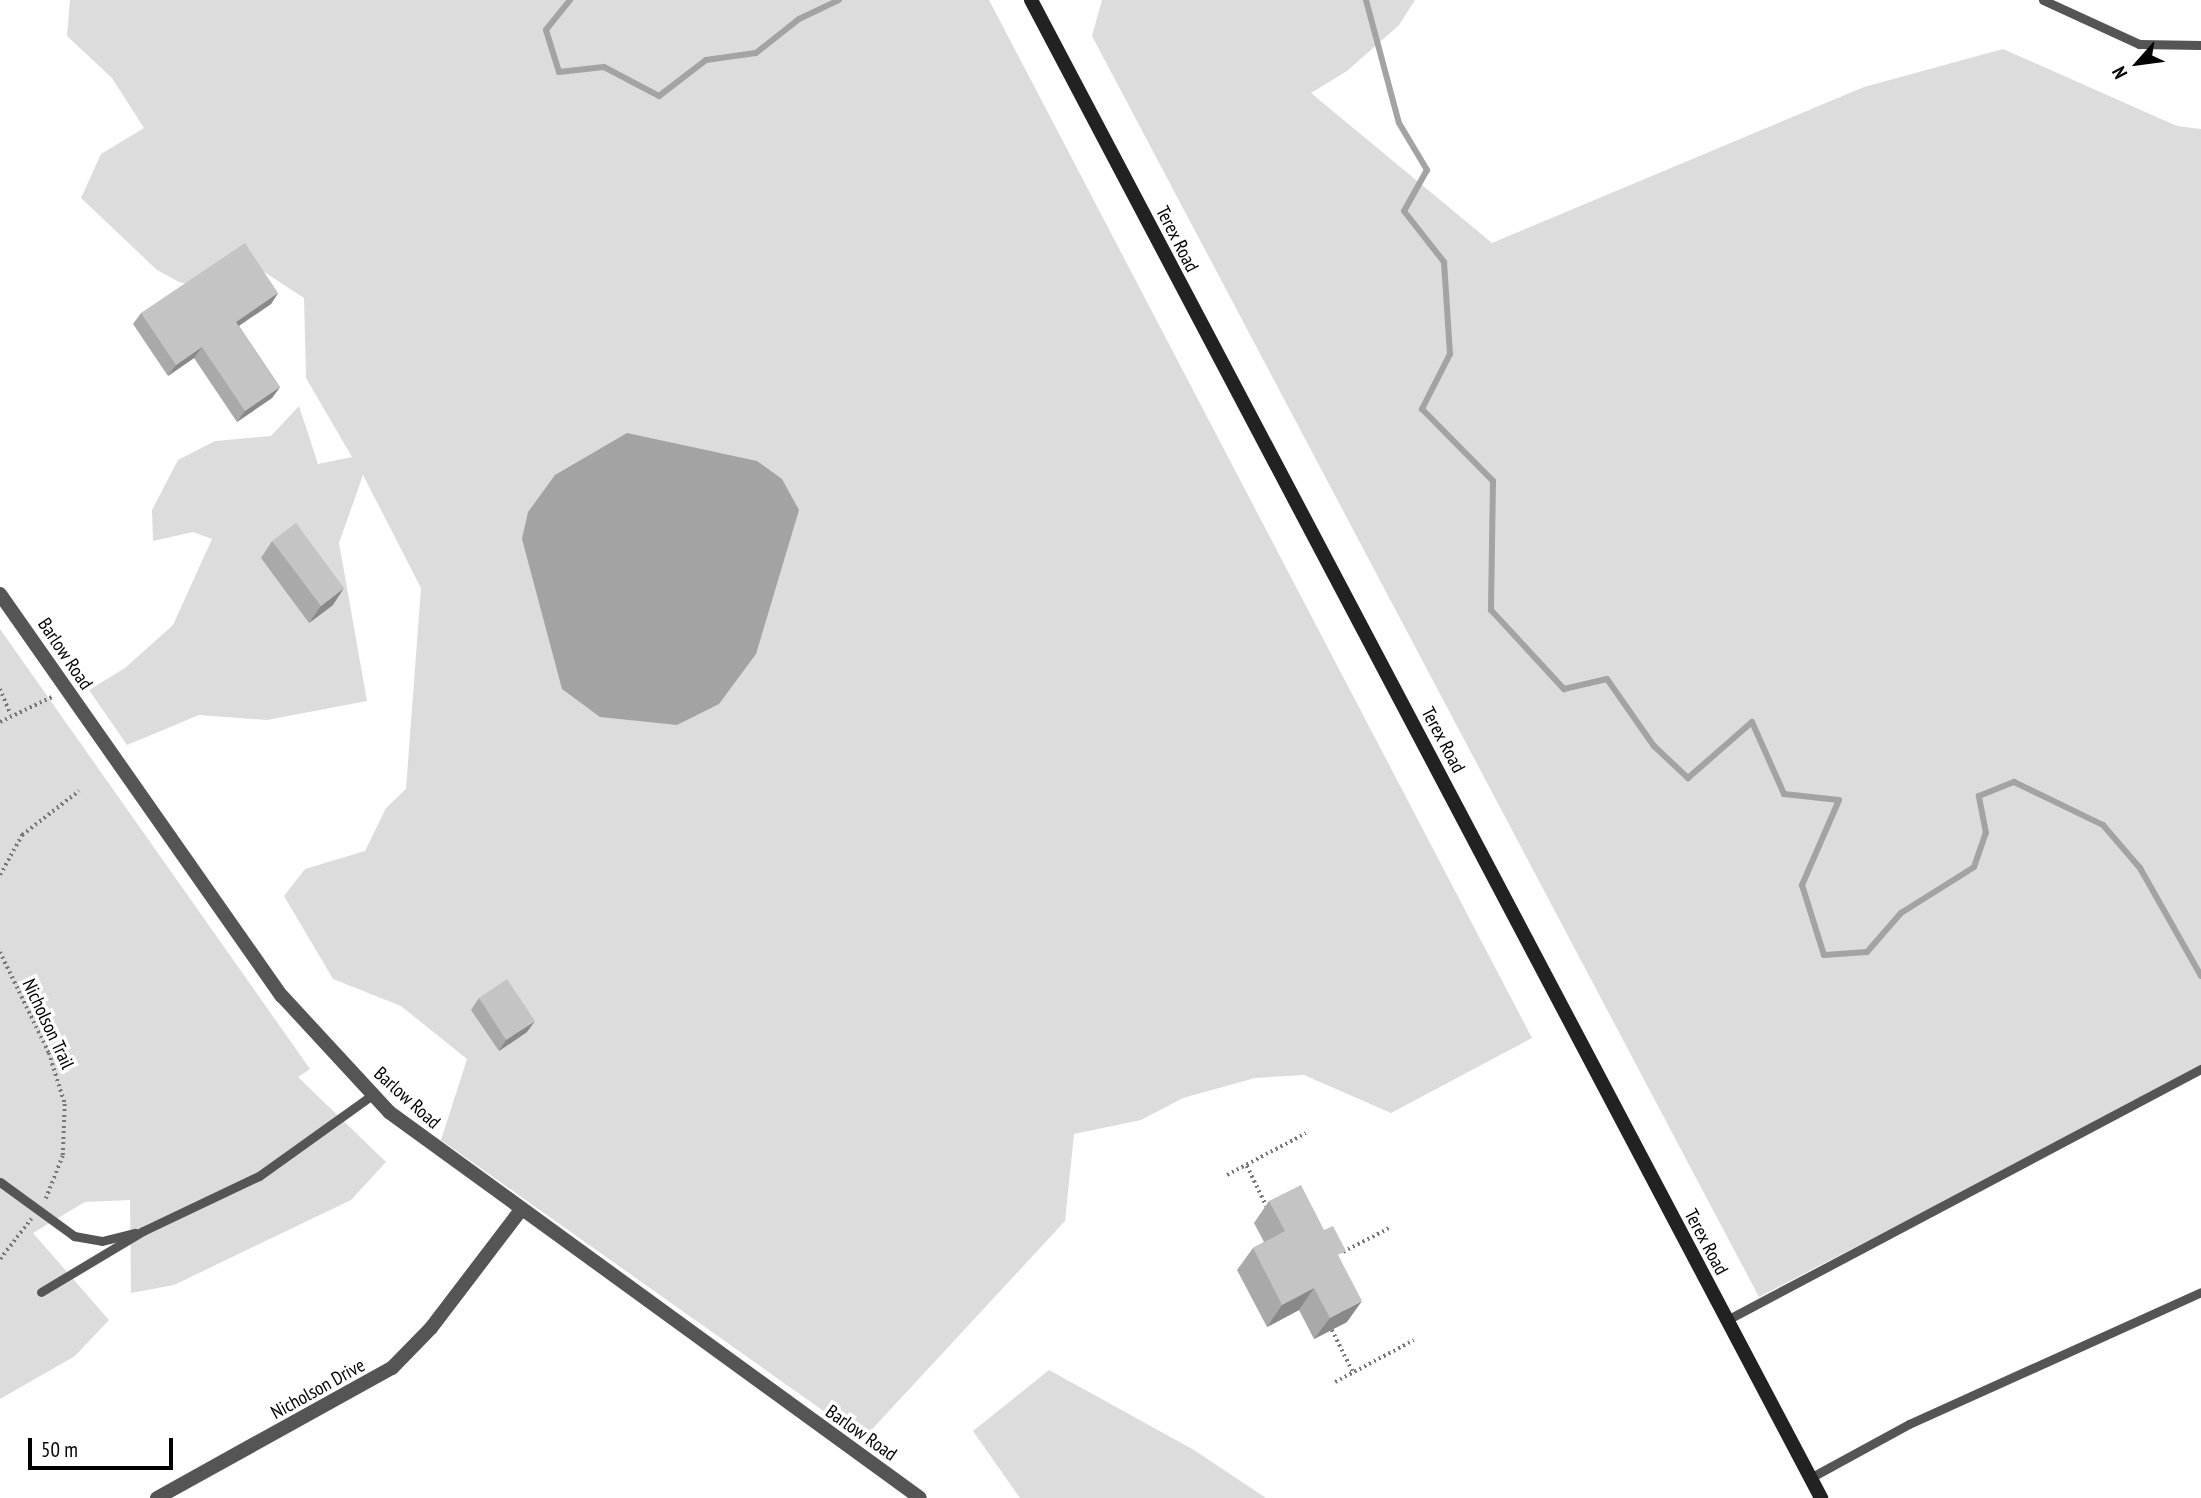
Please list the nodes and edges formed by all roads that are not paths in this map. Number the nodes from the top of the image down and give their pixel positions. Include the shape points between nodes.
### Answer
1 (1031, 0) edge
2 (2043, 0) edge
3 (2201, 45) edge
4 (0, 594) edge
5 (2201, 1069) edge
6 (372, 1094) junction
7 (0, 1182) edge
8 (520, 1211) junction
9 (143, 1231) junction
10 (41, 1292) dead end
11 (2201, 1292) edge
12 (1726, 1321) junction
13 (1810, 1478) junction
14 (157, 1498) edge
15 (920, 1498) edge
16 (1821, 1498) edge

1 - 12 main road, Terex Road
2 - 3 lane via 2139,44
4 - 6 street, Barlow Road via 282,996
5 - 12 lane
6 - 8 street, Barlow Road
6 - 9 lane via 259,1177
7 - 9 lane via 74,1236 102,1241
8 - 14 street, Nicholson Drive via 431,1328 392,1368
8 - 15 street, Barlow Road
9 - 10 lane
11 - 13 lane via 1909,1424
12 - 13 main road, Terex Road
13 - 16 main road, Terex Road

